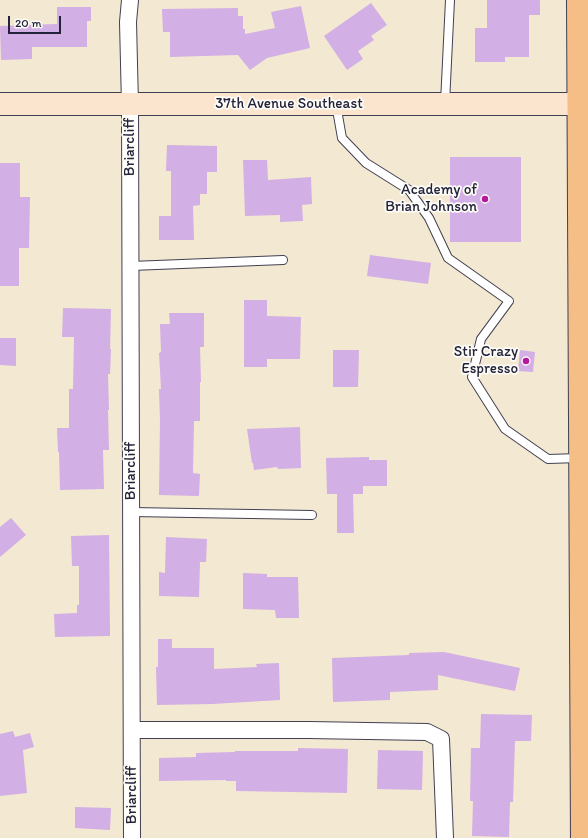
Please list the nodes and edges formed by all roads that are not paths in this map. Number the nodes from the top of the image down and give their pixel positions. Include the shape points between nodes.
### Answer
1 (130, 0) edge
2 (450, 0) edge
3 (578, 0) edge
4 (0, 104) edge
5 (130, 104) junction
6 (336, 104) junction
7 (445, 104) junction
8 (583, 104) edge
9 (283, 260) dead end
10 (131, 266) junction
11 (584, 458) edge
12 (131, 512) junction
13 (312, 515) dead end
14 (132, 730) junction
15 (132, 838) edge
16 (445, 838) edge
17 (582, 838) edge

1 - 5 street, Briarcliff
2 - 7 lane
3 - 8 main road
4 - 5 street, 37th Avenue Southeast
5 - 6 street, 37th Avenue Southeast
5 - 10 street, Briarcliff
6 - 7 street, 37th Avenue Southeast
6 - 11 lane via 342,138 366,163 409,190 429,218 448,258 509,301 481,339 472,377 505,429 548,459
7 - 8 street, 37th Avenue Southeast
8 - 11 main road
9 - 10 lane
10 - 12 street, Briarcliff
11 - 17 main road
12 - 13 lane
12 - 14 street, Briarcliff
14 - 15 street, Briarcliff
14 - 16 street via 426,732 441,739

